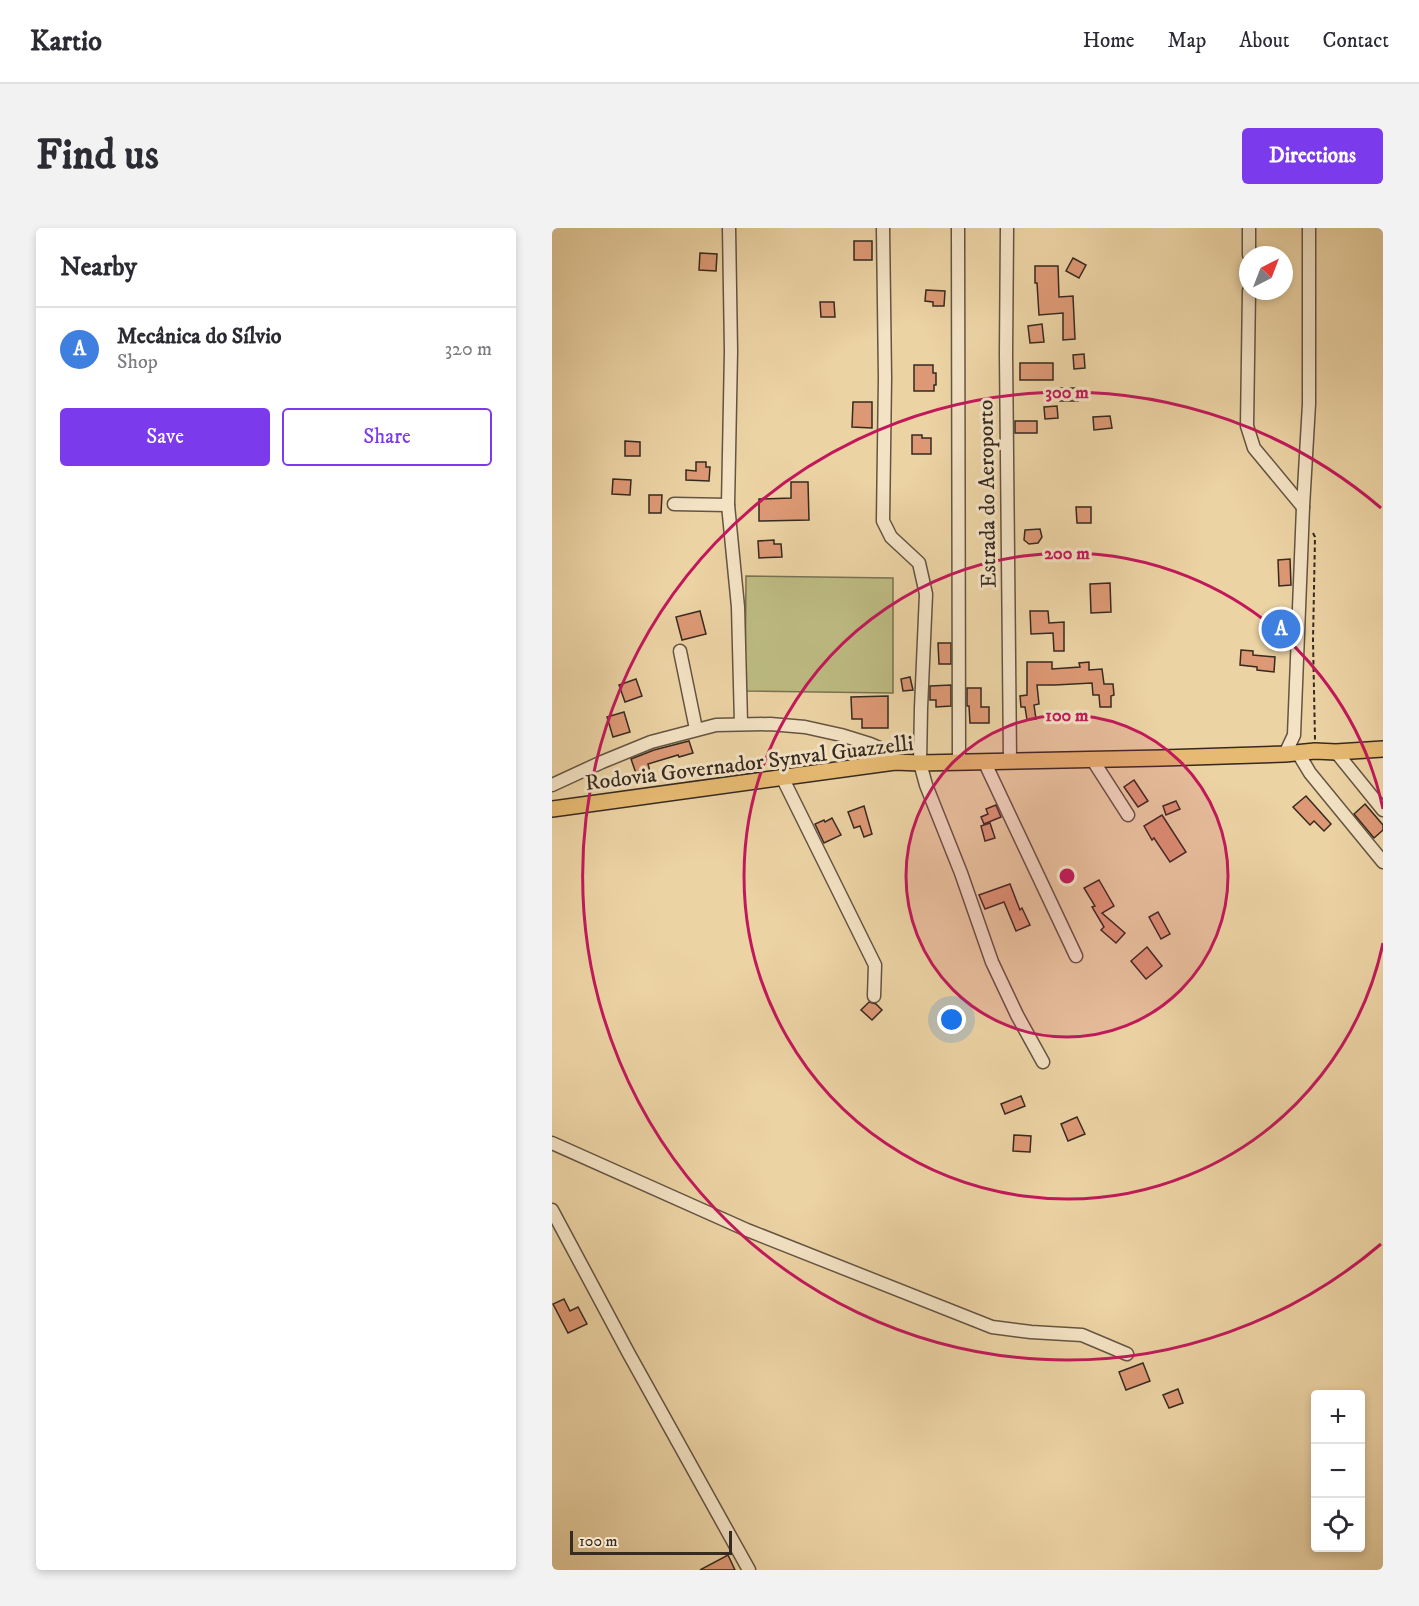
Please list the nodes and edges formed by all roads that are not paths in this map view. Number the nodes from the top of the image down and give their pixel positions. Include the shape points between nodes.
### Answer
1 (729, 228) edge
2 (883, 228) edge
3 (958, 228) edge
4 (1007, 228) edge
5 (1249, 228) edge
6 (1309, 228) edge
7 (1249, 246) edge
8 (1249, 300) edge
9 (674, 504) dead end
10 (728, 505) junction
11 (1303, 507) junction
12 (680, 651) dead end
13 (741, 723) junction
14 (696, 729) junction
15 (1383, 749) edge
16 (1336, 752) junction
17 (1292, 754) junction
18 (1092, 759) junction
19 (1010, 760) junction
20 (984, 761) junction
21 (895, 762) junction
22 (959, 762) junction
23 (920, 763) junction
24 (782, 777) junction
25 (552, 785) edge
26 (552, 809) edge
27 (1383, 810) edge
28 (1128, 815) dead end
29 (1383, 862) edge
30 (1077, 956) dead end
31 (874, 996) dead end
32 (1043, 1062) dead end
33 (552, 1143) edge
34 (552, 1210) edge
35 (1127, 1354) dead end
36 (749, 1570) edge

1 - 10 street
2 - 23 street via 883,521 891,537 918,563 926,594
3 - 22 street
4 - 19 street, Estrada do Aeroporto
5 - 7 street
6 - 11 street via 1309,404
8 - 11 street via 1247,426 1254,448
9 - 10 street
10 - 13 street via 738,607
11 - 17 street
12 - 14 street
13 - 14 street
13 - 21 street via 805,727 841,735 884,750
14 - 25 street via 651,742
15 - 16 main road, Rodovia Governador Synval Guazzelli
16 - 17 main road, Rodovia Governador Synval Guazzelli
16 - 27 street
17 - 18 main road, Rodovia Governador Synval Guazzelli
17 - 29 street
18 - 19 main road, Rodovia Governador Synval Guazzelli
18 - 28 street
19 - 20 main road, Rodovia Governador Synval Guazzelli
20 - 22 main road, Rodovia Governador Synval Guazzelli
20 - 30 street
21 - 23 main road, Rodovia Governador Synval Guazzelli
21 - 24 main road, Rodovia Governador Synval Guazzelli
22 - 23 main road, Rodovia Governador Synval Guazzelli
23 - 32 street via 992,962
24 - 26 main road, Rodovia Governador Synval Guazzelli
24 - 31 street via 875,965
33 - 35 street via 747,1230 992,1327 1082,1335
34 - 36 street

